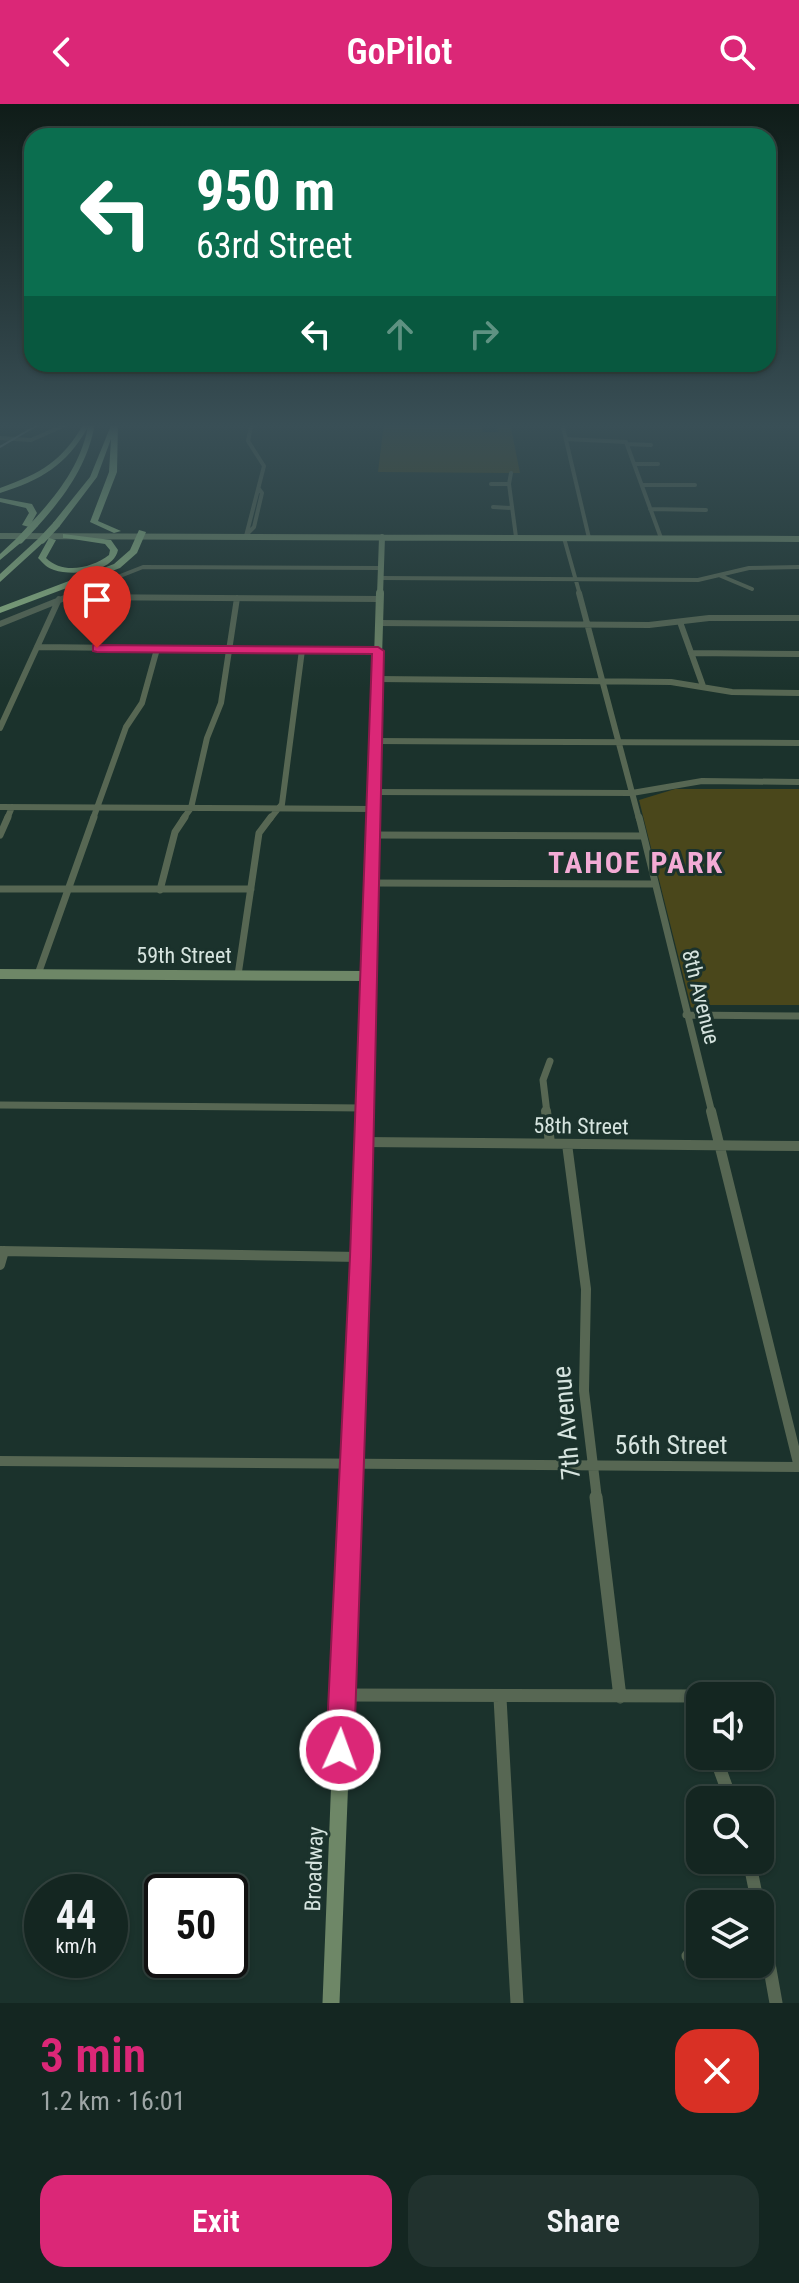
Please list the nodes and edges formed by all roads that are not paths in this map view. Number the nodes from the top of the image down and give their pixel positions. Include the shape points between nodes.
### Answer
1 (32, 512) edge
2 (42, 512) edge
3 (68, 512) edge
4 (98, 512) edge
5 (251, 512) edge
6 (512, 512) edge
7 (583, 512) edge
8 (651, 512) edge
9 (30, 525) junction
10 (117, 531) junction
11 (0, 533) edge
12 (142, 534) junction
13 (66, 536) junction
14 (246, 536) junction
15 (382, 537) junction
16 (516, 537) junction
17 (564, 538) junction
18 (589, 538) junction
19 (661, 538) junction
20 (47, 540) junction
21 (799, 540) edge
22 (0, 558) edge
23 (799, 567) edge
24 (381, 568) junction
25 (721, 576) junction
26 (381, 578) junction
27 (0, 579) edge
28 (574, 580) junction
29 (752, 589) dead end
30 (62, 598) junction
31 (237, 598) junction
32 (380, 599) junction
33 (0, 610) edge
34 (799, 618) edge
35 (680, 622) junction
36 (379, 623) junction
37 (0, 624) edge
38 (586, 625) junction
39 (37, 647) junction
40 (157, 649) junction
41 (231, 649) junction
42 (302, 650) junction
43 (378, 651) junction
44 (691, 653) junction
45 (799, 654) edge
46 (377, 679) junction
47 (602, 681) junction
48 (703, 686) junction
49 (799, 693) edge
50 (0, 728) edge
51 (375, 741) junction
52 (620, 742) junction
53 (799, 743) edge
54 (799, 782) edge
55 (374, 792) junction
56 (632, 793) junction
57 (0, 807) edge
58 (12, 807) junction
59 (100, 807) junction
60 (191, 808) junction
61 (277, 809) junction
62 (373, 809) junction
63 (0, 835) edge
64 (372, 835) junction
65 (642, 836) junction
66 (371, 883) junction
67 (654, 884) junction
68 (0, 889) edge
69 (68, 889) junction
70 (251, 889) junction
71 (160, 890) junction
72 (0, 974) edge
73 (38, 974) junction
74 (238, 975) junction
75 (368, 976) junction
76 (686, 1015) junction
77 (799, 1016) edge
78 (550, 1061) dead end
79 (0, 1105) edge
80 (363, 1108) junction
81 (362, 1142) junction
82 (550, 1143) junction
83 (567, 1144) junction
84 (720, 1145) junction
85 (799, 1146) edge
86 (2, 1251) edge
87 (360, 1257) junction
88 (0, 1265) edge
89 (0, 1461) edge
90 (350, 1464) junction
91 (799, 1467) edge
92 (593, 1468) junction
93 (342, 1695) junction
94 (686, 1695) edge
95 (620, 1697) junction
96 (500, 1698) junction
97 (770, 1978) edge
98 (331, 2003) edge
99 (517, 2003) edge
100 (776, 2003) edge

1 - 9 highway
2 - 9 highway
3 - 20 highway, bridge
4 - 10 highway via 94,522
5 - 14 street
6 - 16 street
7 - 18 street
8 - 19 street
9 - 22 highway, bridge
10 - 11 main road
10 - 12 main road
11 - 13 main road
12 - 13 main road
12 - 14 main road
12 - 33 highway via 134,551 117,566
13 - 20 highway via 108,542 113,556 94,567 56,568 42,558
14 - 15 main road
15 - 16 main road
15 - 24 main road, Broadway
16 - 17 main road
17 - 18 main road
17 - 28 street, 8th Avenue
18 - 19 main road
19 - 21 main road
20 - 27 highway
23 - 25 street via 749,568
24 - 26 main road, Broadway
24 - 30 street via 143,567
25 - 28 street
25 - 29 street
26 - 28 street
26 - 32 main road, Broadway
28 - 38 street, 8th Avenue
30 - 31 street
30 - 37 street
30 - 39 street
31 - 32 street
31 - 41 street
32 - 36 main road, Broadway
34 - 35 street
35 - 38 street
35 - 44 street
36 - 38 street
36 - 43 main road, Broadway
38 - 47 street, 8th Avenue
39 - 40 street
39 - 50 street
40 - 41 street
40 - 59 street via 142,703 126,727
41 - 42 street
41 - 60 street
42 - 43 street
42 - 61 street via 282,804
43 - 46 main road, Broadway
44 - 45 street
44 - 48 street
46 - 47 street
46 - 51 main road, Broadway
47 - 48 street
47 - 52 street, 8th Avenue
48 - 49 street
51 - 52 street
51 - 55 main road, Broadway
52 - 53 street
52 - 56 street, 8th Avenue
54 - 56 street via 690,782
55 - 56 street
55 - 62 main road, Broadway
56 - 65 street, 8th Avenue
57 - 58 street
58 - 59 street
58 - 63 street
59 - 60 street
59 - 69 street
60 - 61 street
60 - 71 street via 175,832
61 - 62 street
61 - 70 street via 259,833
62 - 64 main road, Broadway
64 - 65 street
64 - 66 main road, Broadway
65 - 67 street, 8th Avenue
66 - 67 street
66 - 75 main road, Broadway
67 - 76 street, 8th Avenue
68 - 69 street
69 - 71 street
69 - 73 street
70 - 71 street
70 - 74 street
72 - 73 main road, 59th Street
73 - 74 main road, 59th Street
74 - 75 main road, 59th Street
75 - 80 main road, Broadway
76 - 77 street
76 - 84 street, 8th Avenue
78 - 82 street via 543,1080
79 - 80 street
80 - 81 main road, Broadway
81 - 82 street, 58th Street
81 - 87 main road, Broadway
82 - 83 street, 58th Street
83 - 84 street, 58th Street
83 - 92 street, 7th Avenue via 586,1289 584,1391
84 - 85 street, 58th Street
84 - 91 street, 8th Avenue
86 - 87 street
86 - 88 street
87 - 90 main road, Broadway
89 - 90 street, 56th Street
90 - 92 street, 56th Street
90 - 93 main road, Broadway
91 - 92 street, 56th Street
92 - 95 street, 7th Avenue
93 - 96 street
93 - 98 main road, Broadway
94 - 95 street
95 - 96 street
96 - 99 street
97 - 100 street

